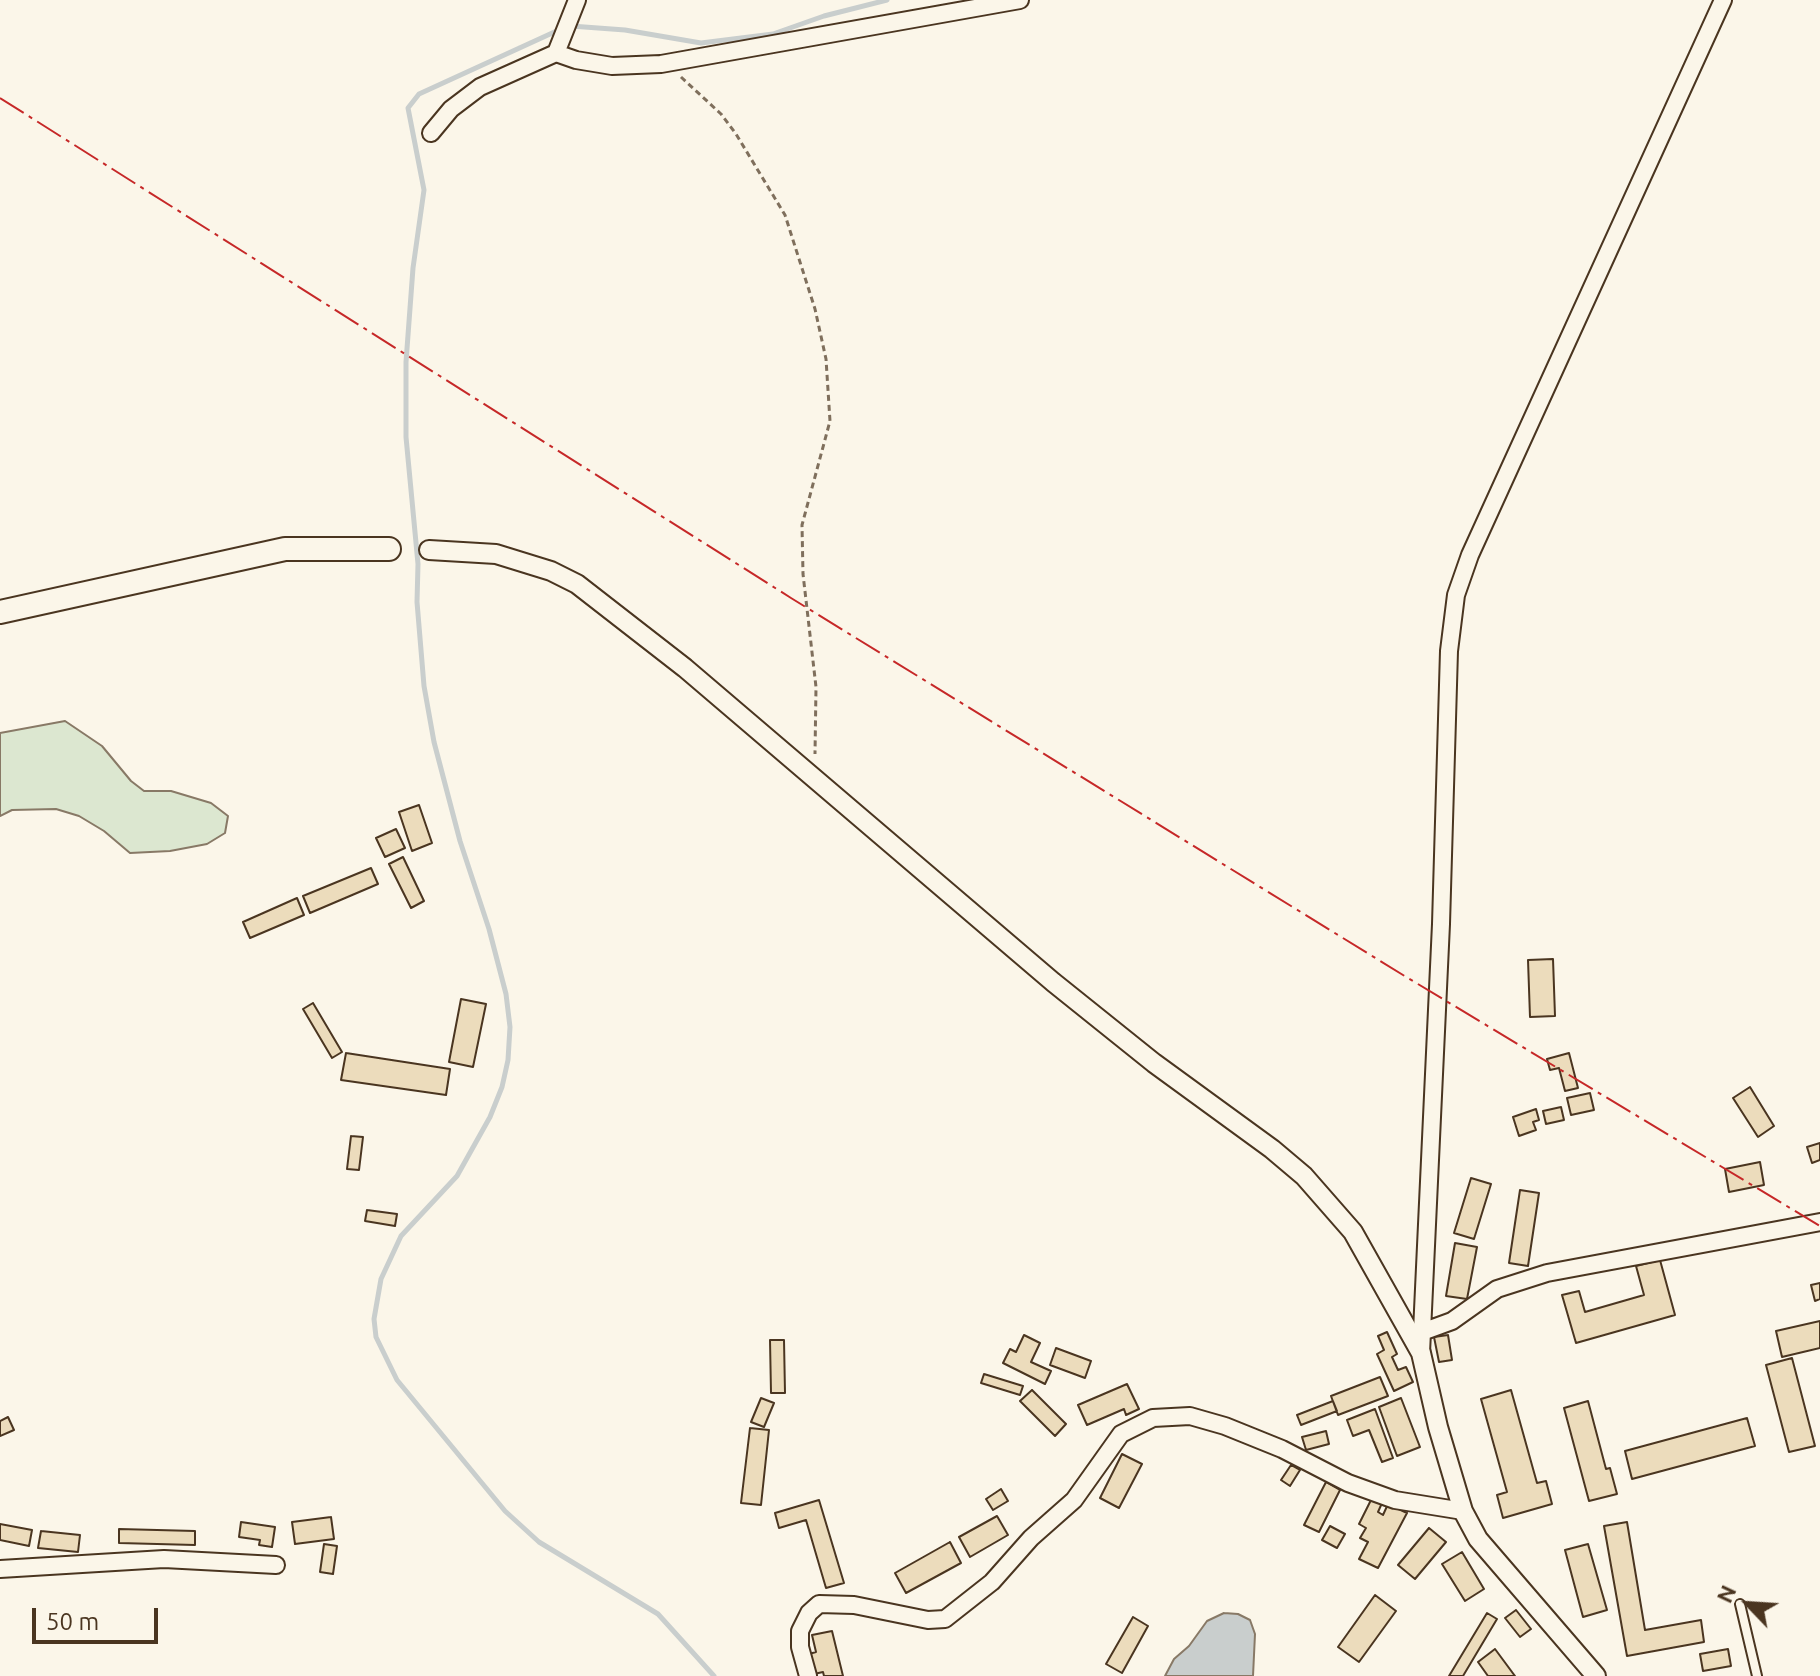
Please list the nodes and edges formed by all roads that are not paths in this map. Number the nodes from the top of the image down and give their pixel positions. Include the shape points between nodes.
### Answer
1 (577, 0) edge
2 (1020, 0) edge
3 (1723, 0) edge
4 (556, 53) junction
5 (431, 133) dead end
6 (389, 549) dead end
7 (429, 550) dead end
8 (0, 612) edge
9 (1820, 1222) edge
10 (1422, 1332) junction
11 (1421, 1353) junction
12 (1463, 1511) junction
13 (276, 1565) dead end
14 (0, 1569) edge
15 (1740, 1604) dead end
16 (808, 1676) edge
17 (1596, 1676) edge
18 (1757, 1676) edge

1 - 4 street
2 - 4 street via 661,64 612,66
3 - 10 street via 1456,595 1450,633
4 - 5 street via 480,87
6 - 8 main road via 285,549
7 - 11 street via 496,554 551,571 577,584 685,668 1053,982 1304,1176 1353,1232
9 - 10 street via 1547,1273 1497,1289 1452,1321
10 - 11 street
11 - 12 street
12 - 16 street via 1395,1500 1225,1426 1190,1416 1153,1418 1121,1434 1074,1500 992,1582 945,1619 819,1604 800,1631
12 - 17 street via 1478,1539
13 - 14 street via 164,1559
15 - 18 lane

